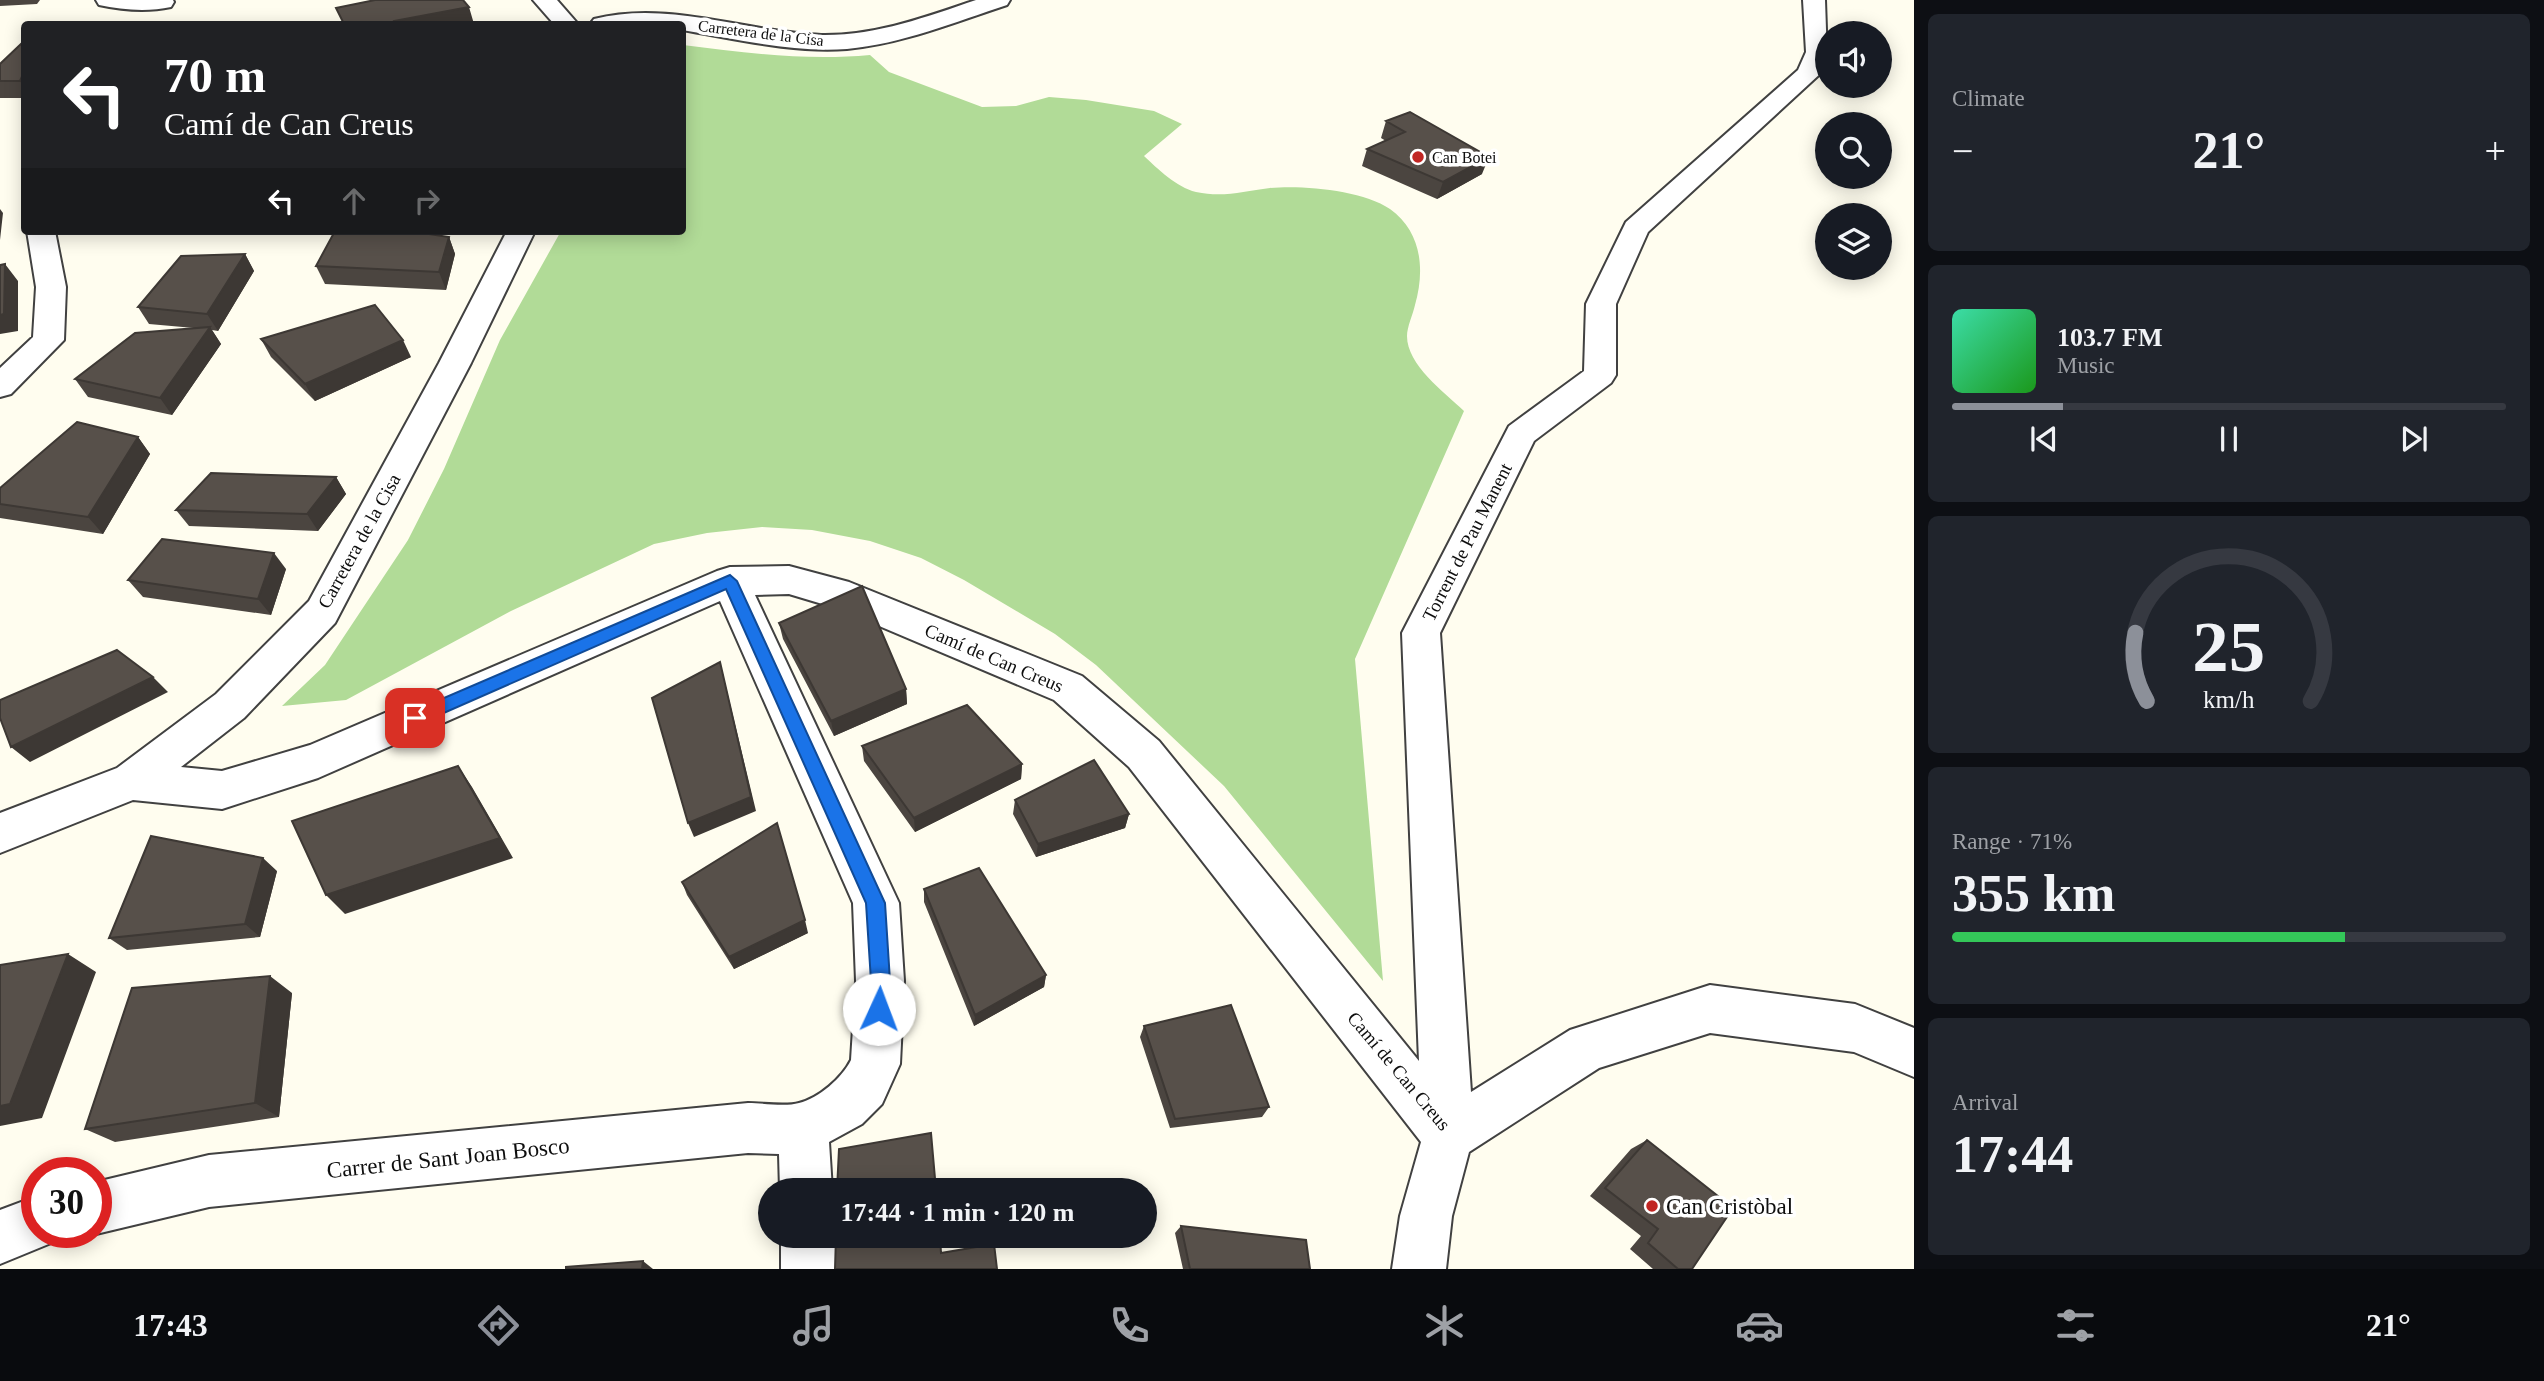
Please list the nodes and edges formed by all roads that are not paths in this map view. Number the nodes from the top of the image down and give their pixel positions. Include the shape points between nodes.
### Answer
1 (107, 0) edge
2 (544, 0) edge
3 (999, 0) edge
4 (1814, 0) edge
5 (164, 1) edge
6 (144, 21) edge
7 (563, 21) edge
8 (611, 21) edge
9 (660, 21) edge
10 (686, 25) edge
11 (42, 235) edge
12 (519, 235) edge
13 (0, 386) edge
14 (730, 581) junction
15 (132, 781) junction
16 (0, 833) edge
17 (1914, 1053) edge
18 (803, 1129) junction
19 (1448, 1136) junction
20 (805, 1178) edge
21 (112, 1204) edge
22 (21, 1229) edge
23 (0, 1237) edge
24 (807, 1248) edge
25 (808, 1269) edge
26 (1419, 1269) edge

1 - 5 street
2 - 7 street
3 - 10 street, Carretera de la Cisa via 906,30 826,42
4 - 19 street, Torrent de Pau Manent via 1818,52 1809,73 1636,228 1601,304 1600,375 1521,434 1421,633
5 - 6 street
8 - 9 street, Carretera de la Cisa
11 - 13 street via 51,287 48,340
12 - 15 street, Carretera de la Cisa via 322,612 230,706
14 - 15 street, Camí de Can Creus via 318,760 222,790
14 - 18 street via 876,903 880,981 875,1064 864,1086 844,1106
14 - 19 street, Camí de Can Creus via 789,580 849,597 1068,688 1144,754
15 - 16 street, Carretera de la Cisa
17 - 19 street, Camí de Can Creus via 1855,1028 1710,1009 1587,1047
18 - 20 street
18 - 21 street, Carrer de Sant Joan Bosco via 748,1128 209,1181
19 - 26 street via 1426,1216
22 - 23 street
24 - 25 street

